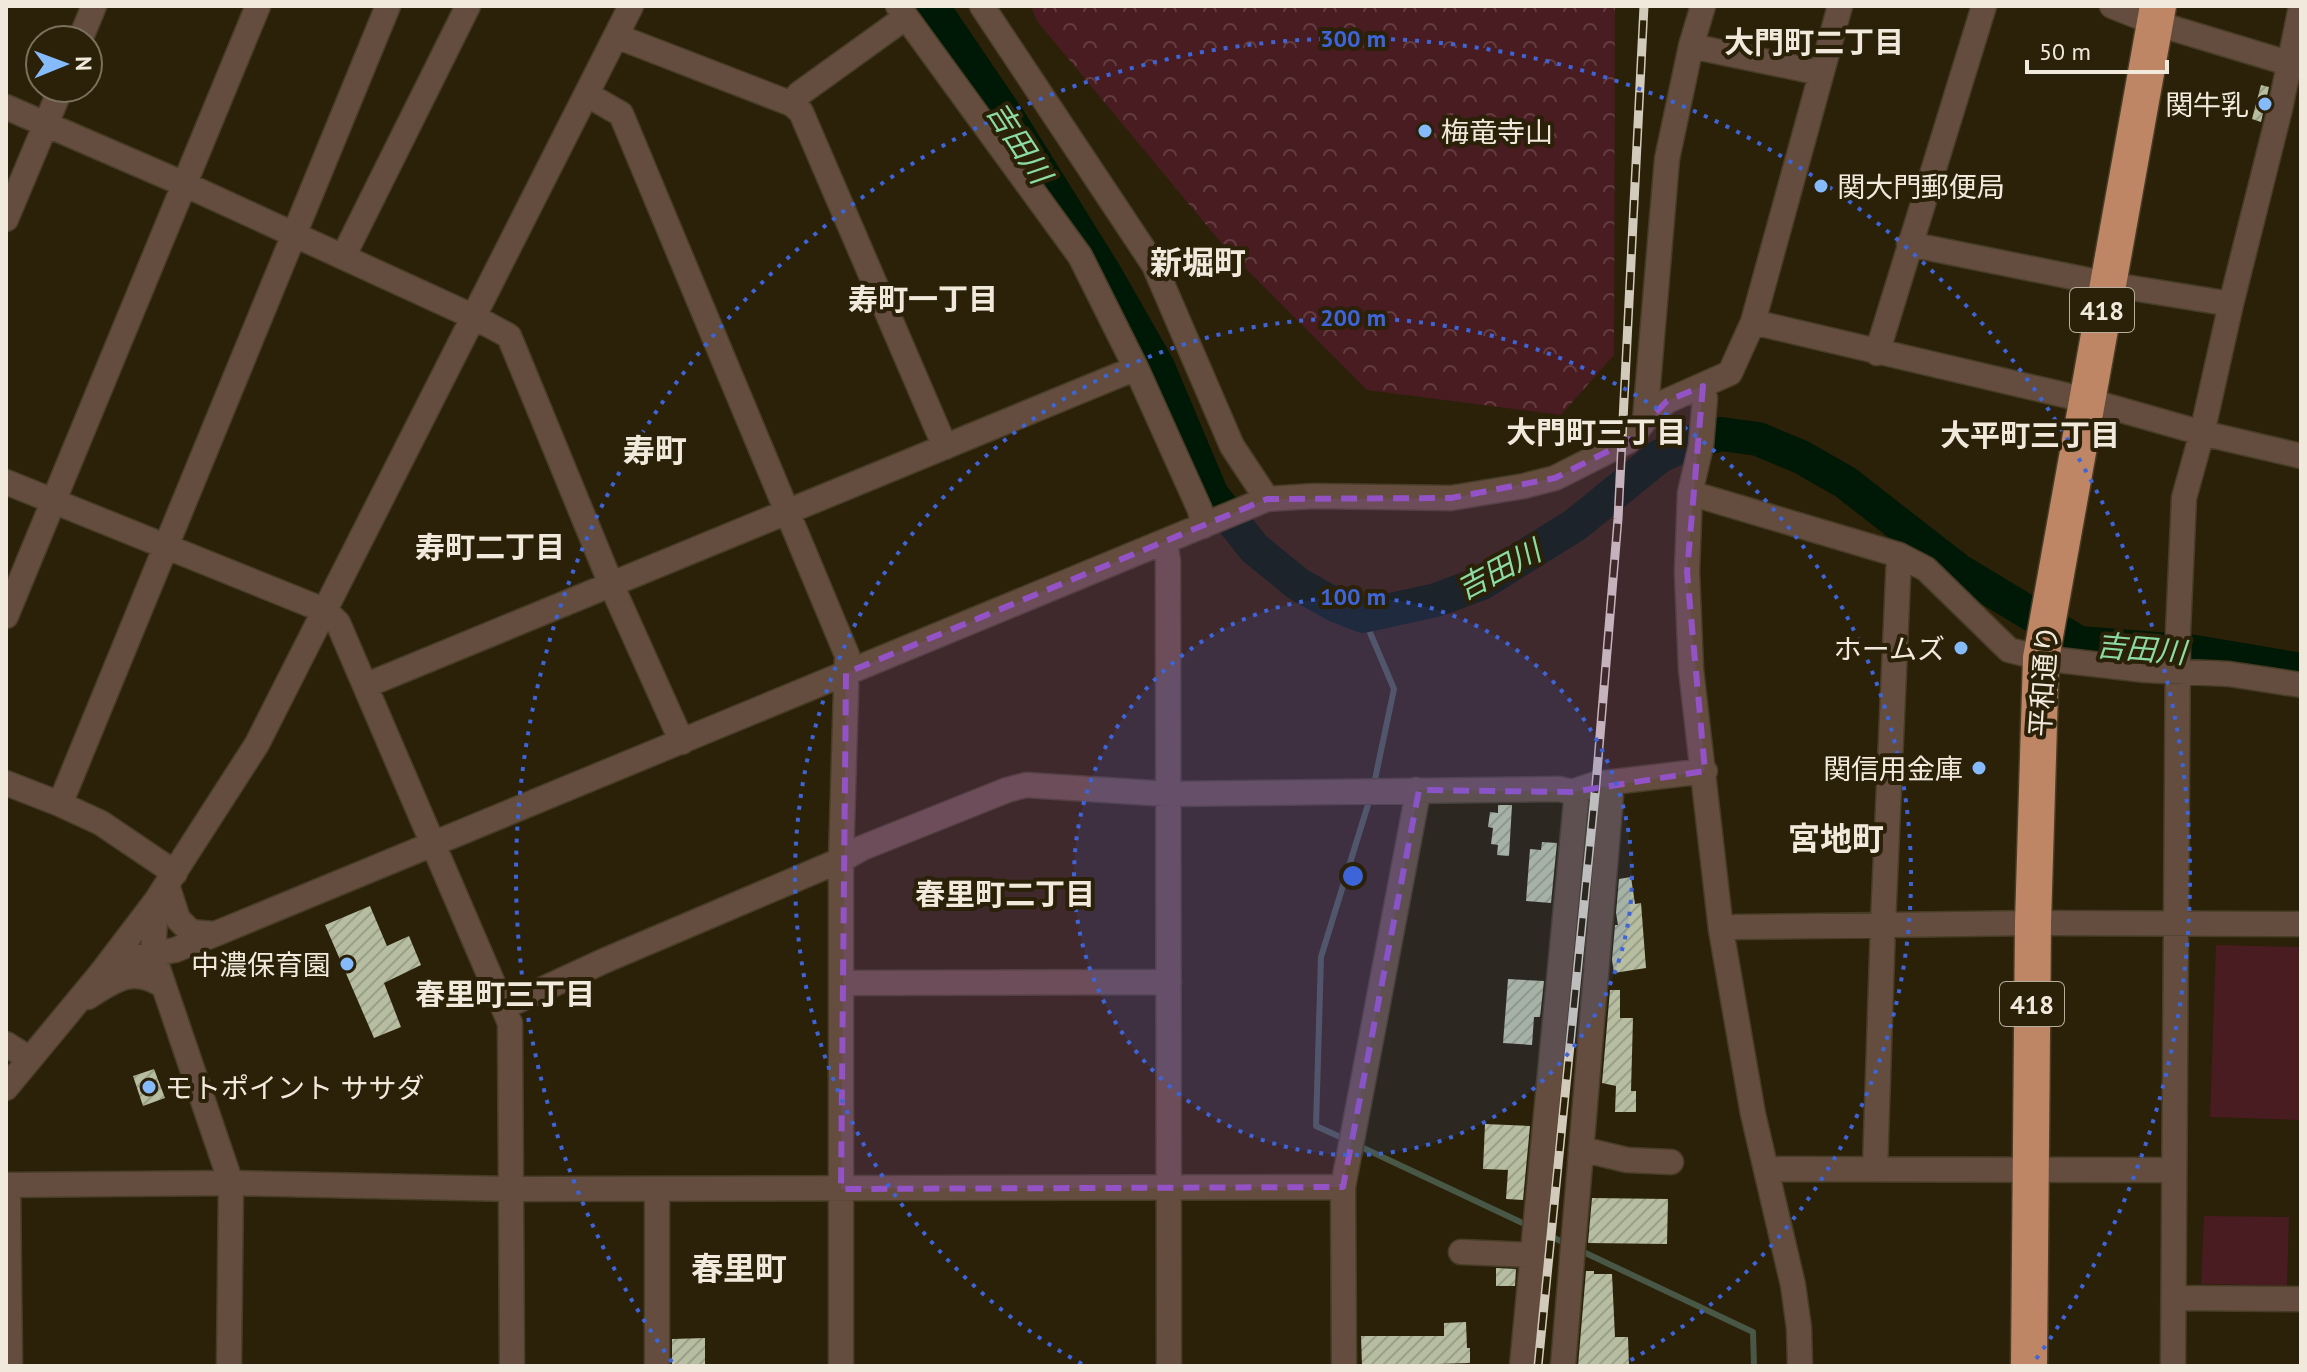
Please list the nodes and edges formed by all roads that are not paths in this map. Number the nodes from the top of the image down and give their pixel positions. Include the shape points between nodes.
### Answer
1 (258, 6) edge
2 (388, 6) edge
3 (468, 6) edge
4 (631, 6) edge
5 (982, 6) edge
6 (1703, 6) edge
7 (1840, 6) edge
8 (1984, 6) edge
9 (2112, 6) edge
10 (2301, 7) edge
11 (902, 11) edge
12 (2156, 14) edge
13 (616, 36) junction
14 (1691, 46) junction
15 (2295, 66) edge
16 (1821, 73) junction
17 (588, 95) junction
18 (55, 104) edge
19 (792, 104) junction
20 (6, 107) edge
21 (47, 124) junction
22 (184, 184) junction
23 (6, 219) edge
24 (295, 235) junction
25 (1909, 244) junction
26 (343, 257) junction
27 (2107, 284) junction
28 (2231, 304) junction
29 (474, 317) junction
30 (1753, 322) junction
31 (1877, 353) junction
32 (1136, 368) junction
33 (1704, 392) junction
34 (2086, 400) junction
35 (1645, 420) junction
36 (2202, 433) junction
37 (945, 447) junction
38 (2301, 456) edge
39 (6, 482) edge
40 (1690, 493) junction
41 (1262, 502) junction
42 (53, 503) junction
43 (787, 512) junction
44 (1211, 523) junction
45 (1165, 542) junction
46 (166, 548) junction
47 (1899, 555) junction
48 (611, 584) junction
49 (326, 611) junction
50 (6, 616) edge
51 (2044, 638) junction
52 (2178, 670) junction
53 (846, 673) junction
54 (367, 685) junction
55 (2301, 685) edge
56 (682, 742) junction
57 (1705, 771) junction
58 (6, 783) edge
59 (1612, 783) junction
60 (1416, 790) junction
61 (1572, 792) junction
62 (1168, 794) junction
63 (60, 804) junction
64 (434, 845) junction
65 (841, 860) junction
66 (166, 886) junction
67 (2033, 923) junction
68 (2176, 923) junction
69 (1883, 924) junction
70 (2301, 924) edge
71 (1721, 930) junction
72 (215, 934) junction
73 (164, 952) junction
74 (110, 962) junction
75 (1169, 982) junction
76 (841, 983) junction
77 (162, 985) junction
78 (75, 1005) junction
79 (504, 1007) junction
80 (6, 1044) edge
81 (30, 1059) junction
82 (6, 1088) edge
83 (1581, 1149) junction
84 (1671, 1162) dead end
85 (1875, 1169) junction
86 (2030, 1170) junction
87 (2174, 1170) junction
88 (1767, 1173) junction
89 (231, 1183) junction
90 (7, 1186) edge
91 (1169, 1187) junction
92 (1343, 1187) junction
93 (512, 1189) junction
94 (657, 1189) junction
95 (841, 1189) junction
96 (1534, 1237) junction
97 (1461, 1252) dead end
98 (2174, 1298) junction
99 (2301, 1299) edge
100 (10, 1366) edge
101 (229, 1366) edge
102 (512, 1366) edge
103 (657, 1366) edge
104 (841, 1366) edge
105 (1169, 1366) edge
106 (1344, 1366) edge
107 (1522, 1366) edge
108 (1563, 1366) edge
109 (1800, 1366) edge
110 (2029, 1366) edge
111 (2173, 1366) edge

1 - 22 street
2 - 24 street
3 - 26 street
4 - 13 street
5 - 41 street via 1154,265 1232,446
6 - 14 street
7 - 16 street
8 - 25 street
9 - 12 street
10 - 15 street
11 - 19 street
11 - 32 street via 1080,256
12 - 15 street
12 - 27 highway, 平和通り / 418
13 - 17 street
13 - 19 street
14 - 16 street
14 - 35 street via 1667,159
15 - 28 street
16 - 30 street
17 - 29 street
17 - 43 street via 621,114
18 - 21 street
19 - 37 street via 811,132
20 - 21 street
21 - 22 street
21 - 23 street
22 - 24 street
22 - 42 street
24 - 26 street
24 - 46 street
25 - 27 street
25 - 31 street
26 - 29 street
27 - 28 street
27 - 34 highway, 平和通り / 418
28 - 36 street
29 - 48 street via 509,336
29 - 49 street
30 - 31 street
30 - 33 street via 1730,373
31 - 34 street
32 - 37 street
32 - 44 street via 1200,510
33 - 35 street via 1667,401
33 - 40 street via 1701,446
34 - 36 street
34 - 51 highway, 平和通り / 418
35 - 41 street via 1628,441 1555,478 1524,486 1451,498 1314,496
36 - 38 street
36 - 52 street via 2184,498
37 - 43 street
39 - 42 street
40 - 47 street
40 - 57 street via 1691,669
41 - 44 street
42 - 46 street
42 - 50 street
43 - 48 street
43 - 53 street via 847,655
44 - 45 street
45 - 53 street
45 - 62 street
46 - 49 street
46 - 63 street
47 - 51 street via 1926,569 2009,650
47 - 69 street
48 - 54 street
48 - 56 street
49 - 54 street via 338,623
49 - 66 street via 257,744
51 - 52 street
51 - 67 highway, 平和通り / 418
52 - 55 street
52 - 68 street
53 - 56 street
53 - 65 street
54 - 64 street
56 - 64 street
57 - 59 street
57 - 71 street
58 - 63 street
59 - 61 street
59 - 83 street
60 - 61 street
60 - 62 street
60 - 92 street
61 - 96 street via 1576,802
62 - 65 street via 1026,785
62 - 75 street
63 - 66 street via 101,823
64 - 72 street
64 - 79 street
65 - 76 street
65 - 79 street
66 - 72 street via 178,919 191,932
66 - 73 street via 152,932
66 - 74 street
67 - 68 street
67 - 69 street
67 - 86 highway, 平和通り / 418
68 - 70 street
68 - 87 street
69 - 71 street
69 - 85 street
71 - 88 street
72 - 73 street
73 - 74 street
73 - 77 street
74 - 78 street
75 - 76 street
75 - 91 street
76 - 95 street
77 - 78 street via 147,975 127,976
77 - 89 street
78 - 81 street
79 - 93 street via 510,1023
80 - 81 street
81 - 82 street
83 - 84 street via 1627,1160
83 - 108 street
85 - 86 street
85 - 88 street
86 - 87 street
86 - 110 highway, 平和通り / 418
87 - 98 street
88 - 109 street via 1793,1285
89 - 90 street
89 - 93 street
89 - 101 street
90 - 100 street
91 - 92 street
91 - 95 street
91 - 105 street
92 - 106 street
93 - 94 street
93 - 102 street
94 - 95 street
94 - 103 street
95 - 104 street
96 - 97 street
96 - 107 street
98 - 99 street
98 - 111 street

